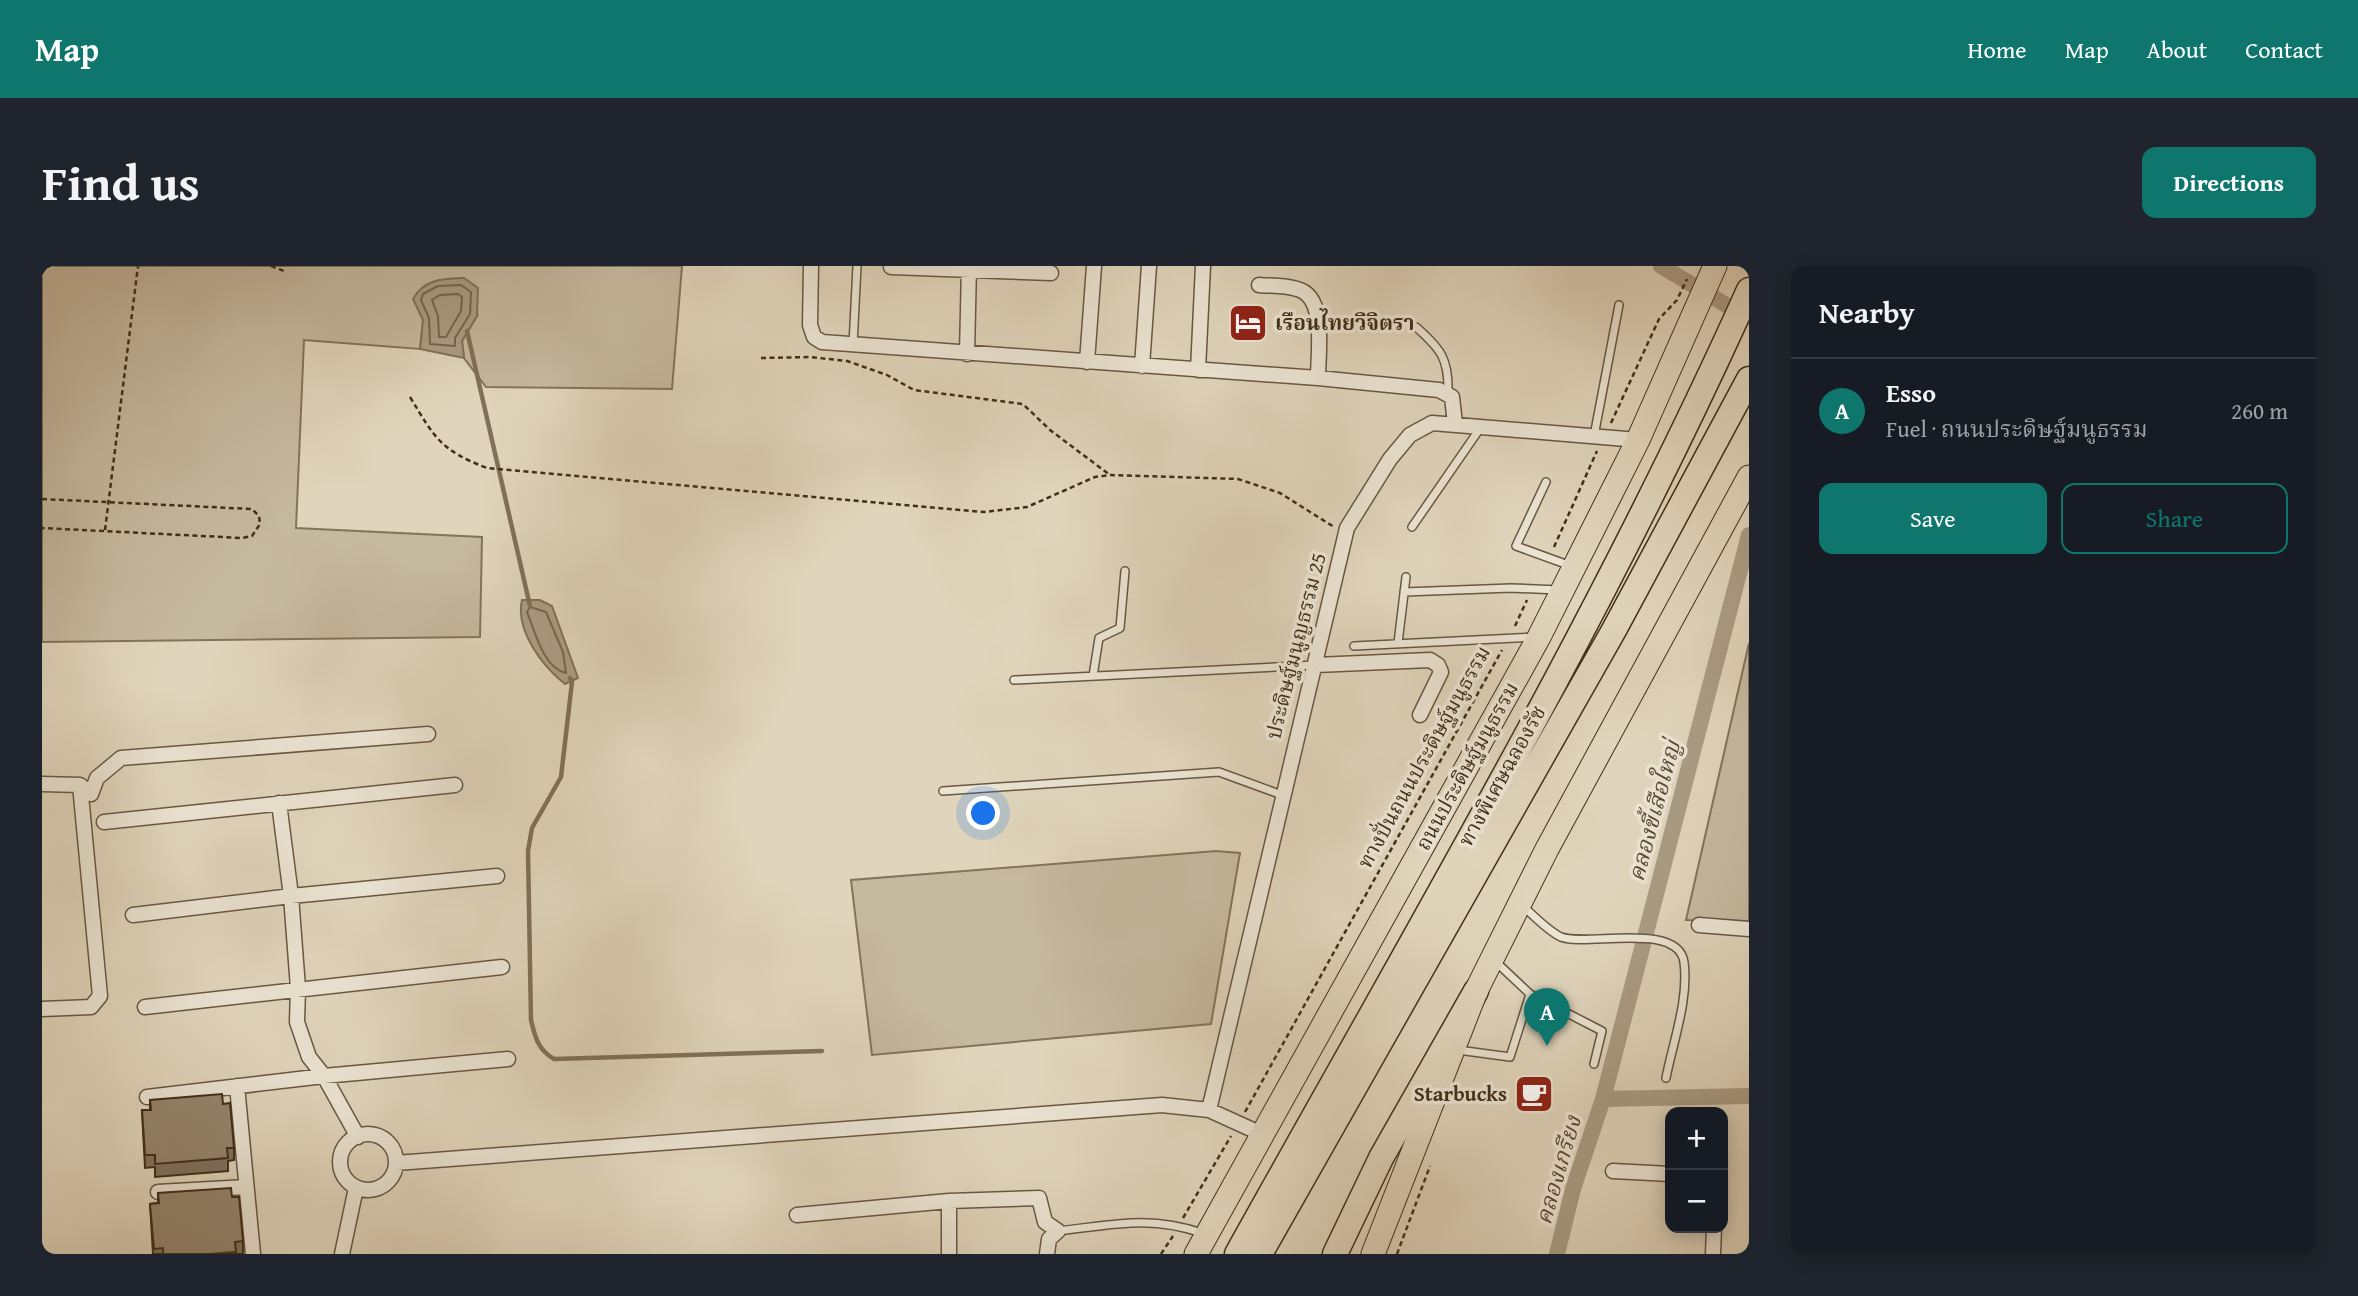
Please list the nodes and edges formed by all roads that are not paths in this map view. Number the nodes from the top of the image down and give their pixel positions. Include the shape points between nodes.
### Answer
1 (811, 266) edge
2 (857, 266) edge
3 (1094, 266) edge
4 (1149, 266) edge
5 (1203, 266) edge
6 (891, 267) edge
7 (969, 268) edge
8 (1706, 270) edge
9 (1051, 273) dead end
10 (1259, 285) dead end
11 (1749, 289) edge
12 (1619, 305) dead end
13 (1416, 327) dead end
14 (853, 345) junction
15 (967, 354) junction
16 (1087, 362) junction
17 (1142, 366) junction
18 (1198, 370) junction
19 (1318, 378) junction
20 (1749, 379) edge
21 (1448, 393) junction
22 (1455, 424) junction
23 (1480, 427) junction
24 (1599, 437) junction
25 (1638, 440) junction
26 (1749, 478) edge
27 (1546, 482) dead end
28 (1412, 527) dead end
29 (1575, 568) junction
30 (1125, 570) dead end
31 (1406, 577) dead end
32 (1563, 590) junction
33 (1404, 592) junction
34 (1539, 637) junction
35 (1398, 643) junction
36 (1354, 646) dead end
37 (1316, 665) junction
38 (1093, 676) junction
39 (1014, 680) dead end
40 (1420, 715) dead end
41 (428, 734) dead end
42 (42, 784) edge
43 (455, 785) dead end
44 (86, 790) junction
45 (943, 791) dead end
46 (1282, 795) junction
47 (279, 803) junction
48 (104, 822) dead end
49 (497, 876) dead end
50 (291, 895) junction
51 (1520, 904) junction
52 (133, 915) dead end
53 (1699, 925) dead end
54 (1749, 929) edge
55 (1493, 959) junction
56 (502, 967) dead end
57 (298, 988) junction
58 (1476, 991) junction
59 (1530, 994) junction
60 (145, 1007) dead end
61 (42, 1009) edge
62 (1455, 1049) junction
63 (508, 1059) dead end
64 (1594, 1064) dead end
65 (324, 1076) junction
66 (1666, 1078) dead end
67 (237, 1086) junction
68 (147, 1097) dead end
69 (1209, 1110) junction
70 (1264, 1135) junction
71 (358, 1137) junction
72 (396, 1163) junction
73 (1613, 1171) dead end
74 (1665, 1174) edge
75 (246, 1187) junction
76 (356, 1188) junction
77 (158, 1192) edge
78 (949, 1201) junction
79 (797, 1215) dead end
80 (1058, 1231) junction
81 (1714, 1233) edge
82 (1201, 1244) edge
83 (253, 1254) edge
84 (342, 1254) edge
85 (950, 1254) edge
86 (1047, 1254) edge
87 (1237, 1254) edge
88 (1260, 1254) edge
89 (1335, 1254) edge
90 (1373, 1254) edge
91 (1713, 1254) edge

1 - 14 street via 814,337
2 - 14 lane
3 - 16 street
4 - 17 street
5 - 18 street
6 - 7 street
7 - 9 street
7 - 15 street
8 - 25 main road, ถนนประดิษฐ์มนูธรรม via 1687,302
10 - 19 street via 1311,295 1317,305
11 - 87 highway, ทางพิเศษฉลองรัช via 1650,503
12 - 24 lane
13 - 21 lane via 1445,358
14 - 15 street
15 - 16 street
16 - 17 street
17 - 18 street
18 - 19 street
19 - 21 street
20 - 88 highway, ทางพิเศษฉลองรัช via 1614,630
21 - 22 street via 1454,402
22 - 23 street, ประดิษฐ์มนูญธรรม 25
22 - 37 street, ประดิษฐ์มนูญธรรม 25 via 1432,423 1410,435 1361,503 1346,534
23 - 24 street, ประดิษฐ์มนูญธรรม 25
23 - 28 lane
24 - 25 street, ประดิษฐ์มนูญธรรม 25
25 - 29 main road, ถนนประดิษฐ์มนูธรรม
26 - 51 main road
27 - 29 lane via 1516,546
29 - 32 main road, ถนนประดิษฐ์มนูธรรม
30 - 38 lane via 1120,628 1099,638
31 - 33 lane
32 - 33 lane
32 - 34 main road, ถนนประดิษฐ์มนูธรรม
33 - 35 lane
34 - 35 lane
34 - 70 main road, ถนนประดิษฐ์มนูธรรม
35 - 36 lane
37 - 38 lane
37 - 40 street via 1430,660 1441,672
37 - 46 street, ประดิษฐ์มนูญธรรม 25
38 - 39 lane
41 - 44 street via 121,758
42 - 44 street
43 - 47 street
44 - 61 street via 100,996 91,1007
45 - 46 lane via 1219,772
46 - 69 street, ประดิษฐ์มนูญธรรม 25
47 - 48 street
47 - 50 street
49 - 50 street
50 - 52 street
50 - 57 street
51 - 55 main road
51 - 66 lane via 1561,937 1628,936 1670,945 1684,958 1685,981
53 - 54 street
55 - 58 main road
55 - 59 lane
56 - 57 street
57 - 60 street
57 - 65 street via 297,1022 309,1057
58 - 62 main road
58 - 89 highway via 1381,1158
59 - 62 lane via 1510,1057
59 - 64 lane via 1602,1031
62 - 90 main road
63 - 65 street
65 - 67 street
65 - 71 street
67 - 68 street
67 - 75 street
69 - 70 street
69 - 72 street via 1162,1105
70 - 82 main road, ถนนประดิษฐ์มนูธรรม
71 - 72 street via 384,1140
71 - 76 street via 344,1148 340,1166
72 - 76 street via 383,1186
73 - 74 street
75 - 77 street
75 - 83 street
76 - 84 street
78 - 79 street
78 - 80 street via 1039,1198 1045,1222
78 - 85 street
80 - 82 lane via 1144,1222 1179,1226
80 - 86 street via 1049,1239
81 - 91 street

